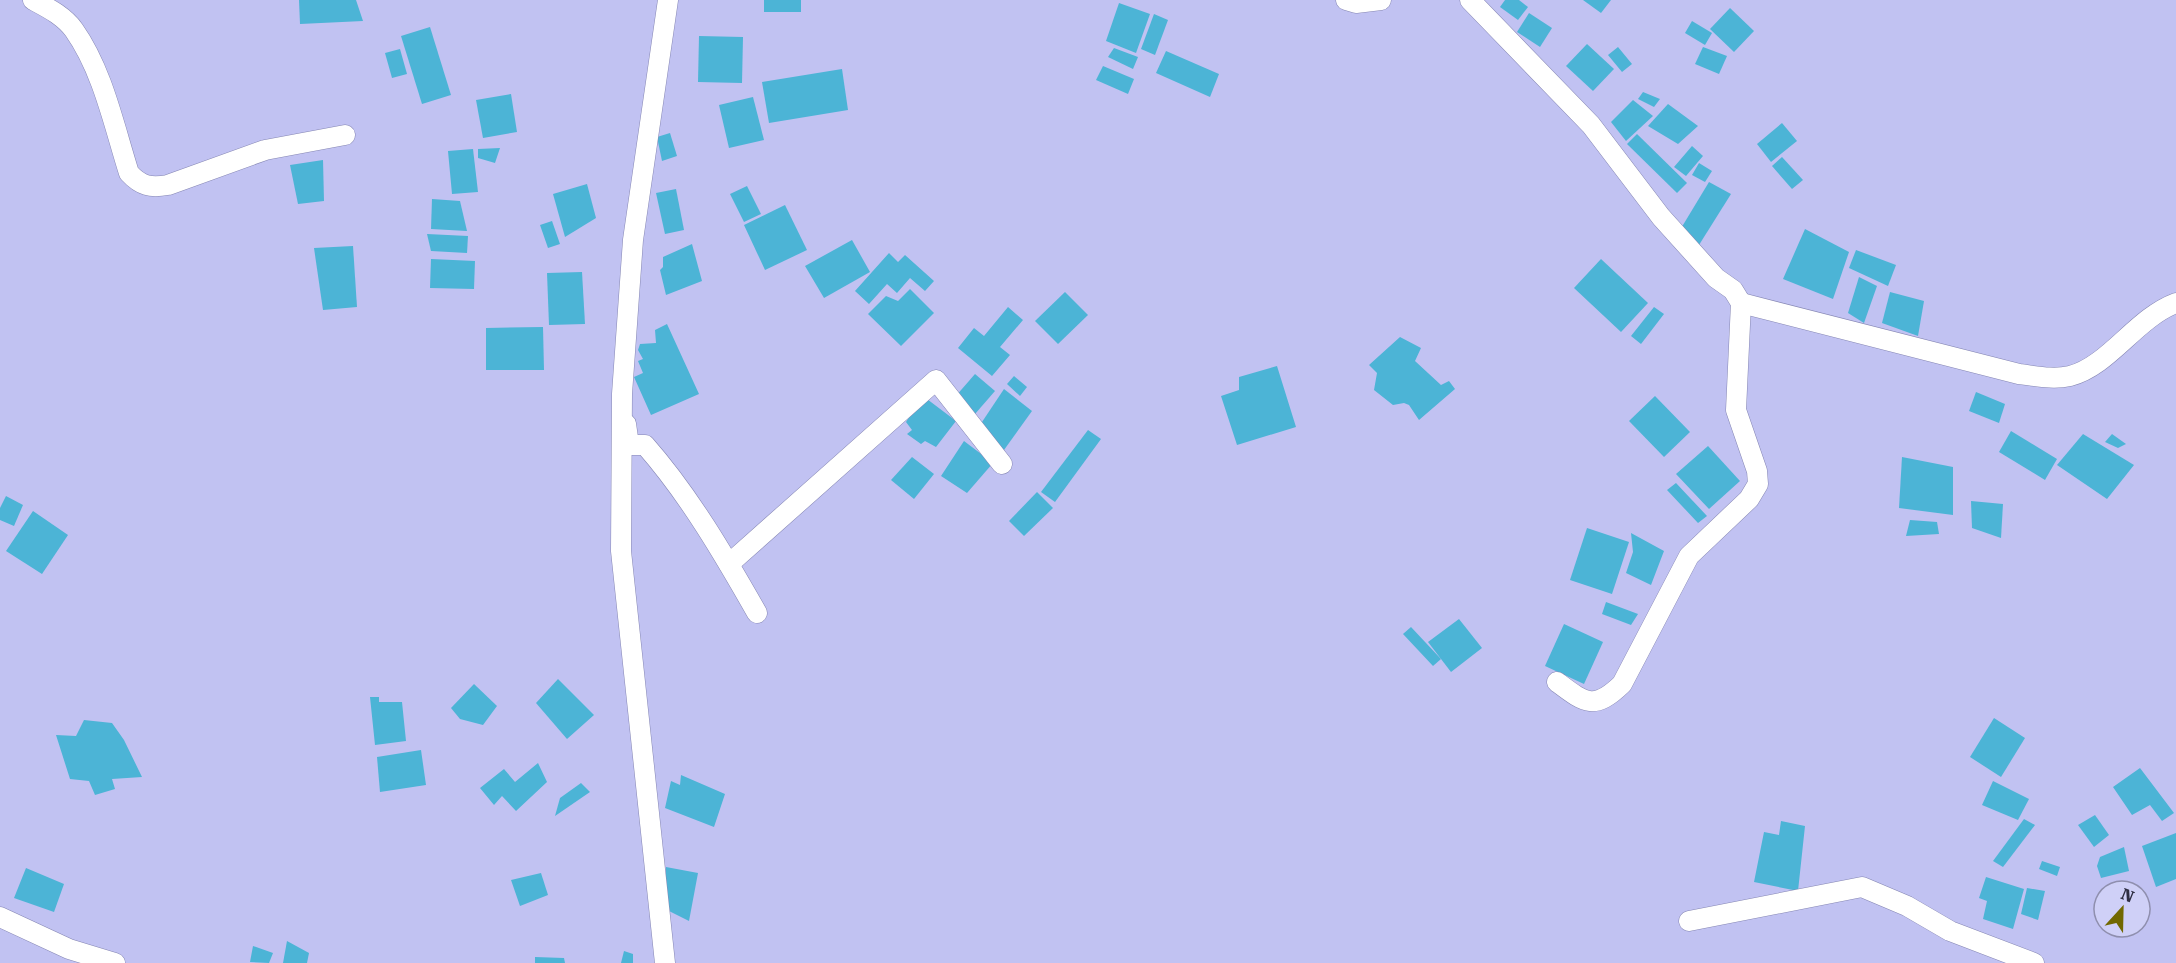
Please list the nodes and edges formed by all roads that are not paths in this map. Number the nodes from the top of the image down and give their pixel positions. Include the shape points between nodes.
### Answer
1 (33, 0) edge
2 (668, 0) edge
3 (1346, 0) edge
4 (1381, 0) edge
5 (1470, 0) edge
6 (345, 135) dead end
7 (1741, 303) junction
8 (2176, 303) edge
9 (622, 394) junction
10 (1002, 464) dead end
11 (729, 564) junction
12 (757, 613) dead end
13 (1557, 682) dead end
14 (0, 917) edge
15 (1689, 921) dead end
16 (115, 963) edge
17 (665, 963) edge
18 (2034, 963) edge

1 - 6 street via 53,10 73,29 93,64 129,173 137,183 152,188 168,185 265,150
2 - 9 street via 633,240
3 - 4 street
5 - 7 street via 1591,125 1661,217
7 - 8 street via 2019,374 2049,378 2071,376 2093,365 2137,327
7 - 13 street via 1736,410 1758,484 1749,499 1689,556 1622,684 1608,697 1594,702 1582,701
9 - 11 street via 629,445 645,445
9 - 17 street via 621,551
10 - 11 street via 936,380
11 - 12 street
14 - 16 street via 69,949
15 - 18 street via 1862,887 1907,906 1950,931

